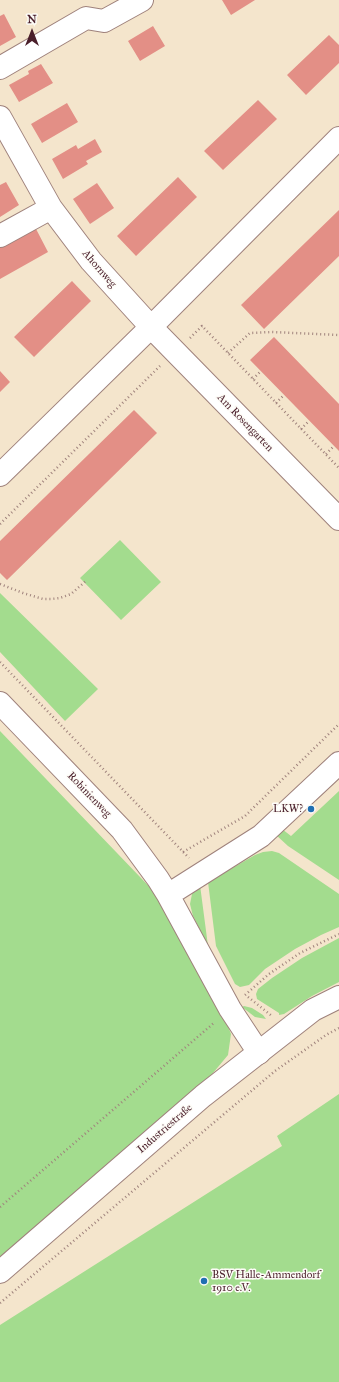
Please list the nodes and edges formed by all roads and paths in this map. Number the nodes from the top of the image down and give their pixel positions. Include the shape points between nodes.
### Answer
1 (142, 0) edge
2 (90, 9) edge
3 (0, 68) edge
4 (0, 117) edge
5 (339, 138) edge
6 (52, 208) junction
7 (0, 236) edge
8 (151, 327) junction
9 (339, 335) edge
10 (175, 351) junction
11 (228, 353) junction
12 (261, 371) dead end
13 (253, 379) junction
14 (284, 395) dead end
15 (276, 403) junction
16 (309, 421) dead end
17 (301, 429) junction
18 (334, 446) dead end
19 (326, 454) junction
20 (339, 468) edge
21 (0, 475) edge
22 (339, 519) edge
23 (0, 524) edge
24 (87, 580) dead end
25 (0, 584) edge
26 (0, 662) edge
27 (0, 703) edge
28 (339, 724) edge
29 (339, 763) edge
30 (183, 852) junction
31 (202, 874) junction
32 (168, 895) junction
33 (339, 934) edge
34 (339, 997) edge
35 (230, 1009) junction
36 (339, 1028) edge
37 (258, 1054) junction
38 (0, 1207) edge
39 (0, 1272) edge
40 (0, 1303) edge

1 - 2 street via 104,22
2 - 3 street
4 - 6 street, Ahornweg
5 - 8 street
6 - 7 street
6 - 8 street, Ahornweg via 91,261
8 - 10 street, Am Rosengarten
8 - 21 street
9 - 11 path via 250,333
10 - 11 path via 202,326
10 - 22 street, Am Rosengarten
10 - 23 path
11 - 13 path
12 - 13 path
13 - 15 path
14 - 15 path
15 - 17 path
16 - 17 path
17 - 19 path
18 - 19 path
19 - 20 path
24 - 25 path via 70,594 51,599 36,597
26 - 30 path
27 - 32 street, Robinienweg via 122,830
28 - 30 path via 245,816
29 - 31 street via 261,836
30 - 31 path
31 - 32 street
32 - 35 street, Robinienweg
33 - 35 path via 300,953 269,974
34 - 37 street, Industriestraße via 313,1010
35 - 37 street, Robinienweg
35 - 38 path
36 - 40 path via 275,1071
37 - 39 street, Industriestraße via 203,1096

